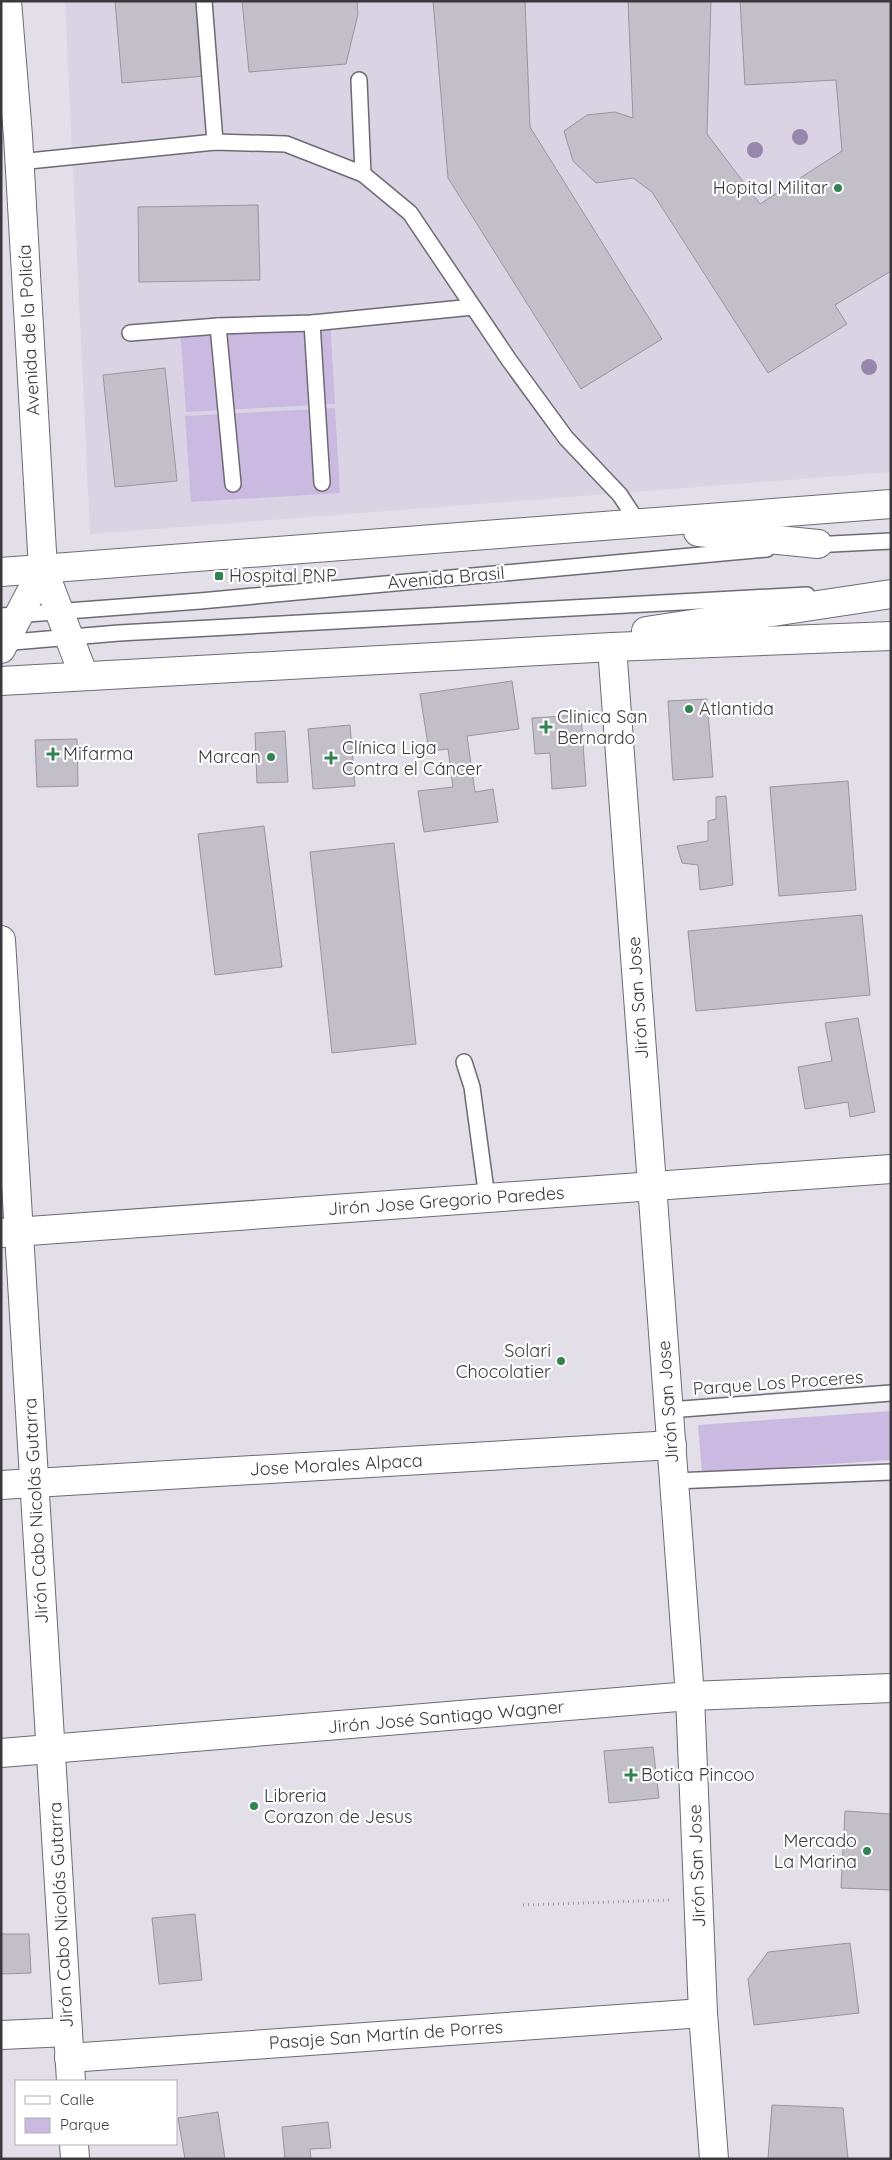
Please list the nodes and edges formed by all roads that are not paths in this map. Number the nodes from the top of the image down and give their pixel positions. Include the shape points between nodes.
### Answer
1 (6, 1) edge
2 (204, 1) edge
3 (359, 80) dead end
4 (215, 142) junction
5 (13, 145) edge
6 (363, 174) junction
7 (473, 307) junction
8 (312, 323) junction
9 (218, 326) junction
10 (130, 333) dead end
11 (322, 483) dead end
12 (233, 484) dead end
13 (891, 504) edge
14 (631, 524) junction
15 (891, 541) edge
16 (818, 544) junction
17 (43, 569) junction
18 (1, 572) edge
19 (891, 592) edge
20 (59, 612) junction
21 (10, 616) edge
22 (891, 636) edge
23 (69, 638) junction
24 (2, 645) edge
25 (612, 647) junction
26 (84, 676) junction
27 (1, 681) edge
28 (1, 940) edge
29 (3, 998) edge
30 (464, 1062) dead end
31 (891, 1169) edge
32 (652, 1186) junction
33 (487, 1198) junction
34 (10, 1232) edge
35 (891, 1394) edge
36 (669, 1410) junction
37 (672, 1445) junction
38 (891, 1472) edge
39 (674, 1481) junction
40 (34, 1482) junction
41 (1, 1485) edge
42 (891, 1688) edge
43 (690, 1696) junction
44 (51, 1750) junction
45 (1, 1753) edge
46 (703, 2012) junction
47 (1, 2036) edge
48 (69, 2057) edge
49 (74, 2145) edge
50 (75, 2159) edge
51 (714, 2159) edge

1 - 5 street, Avenida de la Policía
2 - 4 lane
3 - 6 lane
4 - 5 lane
4 - 6 lane via 286,144
5 - 17 street, Avenida de la Policía
6 - 7 lane via 410,213
7 - 8 lane
7 - 14 lane via 566,438 620,495
8 - 9 lane
8 - 11 lane
9 - 10 lane
9 - 12 lane
13 - 14 street
14 - 16 street
14 - 17 street
15 - 16 lane, Avenida Brasil
16 - 20 lane, Avenida Brasil
17 - 18 street
17 - 20 street
17 - 21 street
19 - 23 lane, Avenida Brasil
19 - 25 street via 647,630
20 - 21 lane, Avenida Brasil
20 - 23 street
21 - 24 street
22 - 25 street
23 - 24 lane, Avenida Brasil
23 - 26 street
25 - 26 street
25 - 32 street, Jirón San Jose
26 - 27 street
28 - 29 street, Jirón Cabo Nicolás Gutarra
29 - 34 street, Jirón Cabo Nicolás Gutarra
30 - 33 lane via 472,1087
31 - 32 street, Jirón Jose Gregorio Paredes
32 - 33 street, Jirón Jose Gregorio Paredes
32 - 36 street, Jirón San Jose
33 - 34 street, Jirón Jose Gregorio Paredes
34 - 40 street, Jirón Cabo Nicolás Gutarra
35 - 36 lane, Parque Los Proceres
36 - 37 street, Jirón San Jose
37 - 39 street, Jirón San Jose
37 - 40 street, Jose Morales Alpaca
38 - 39 lane
39 - 43 street, Jirón San Jose
40 - 41 street, Jose Morales Alpaca
40 - 44 street, Jirón Cabo Nicolás Gutarra
42 - 43 street, Jirón José Santiago Wagner
43 - 44 street, Jirón José Santiago Wagner
43 - 46 street, Jirón San Jose
44 - 45 street, Jirón José Santiago Wagner
44 - 48 street, Jirón Cabo Nicolás Gutarra
46 - 48 street, Pasaje San Martín de Porres
46 - 51 street, Jirón San Jose
47 - 48 street, Pasaje San Martín de Porres
49 - 50 street

